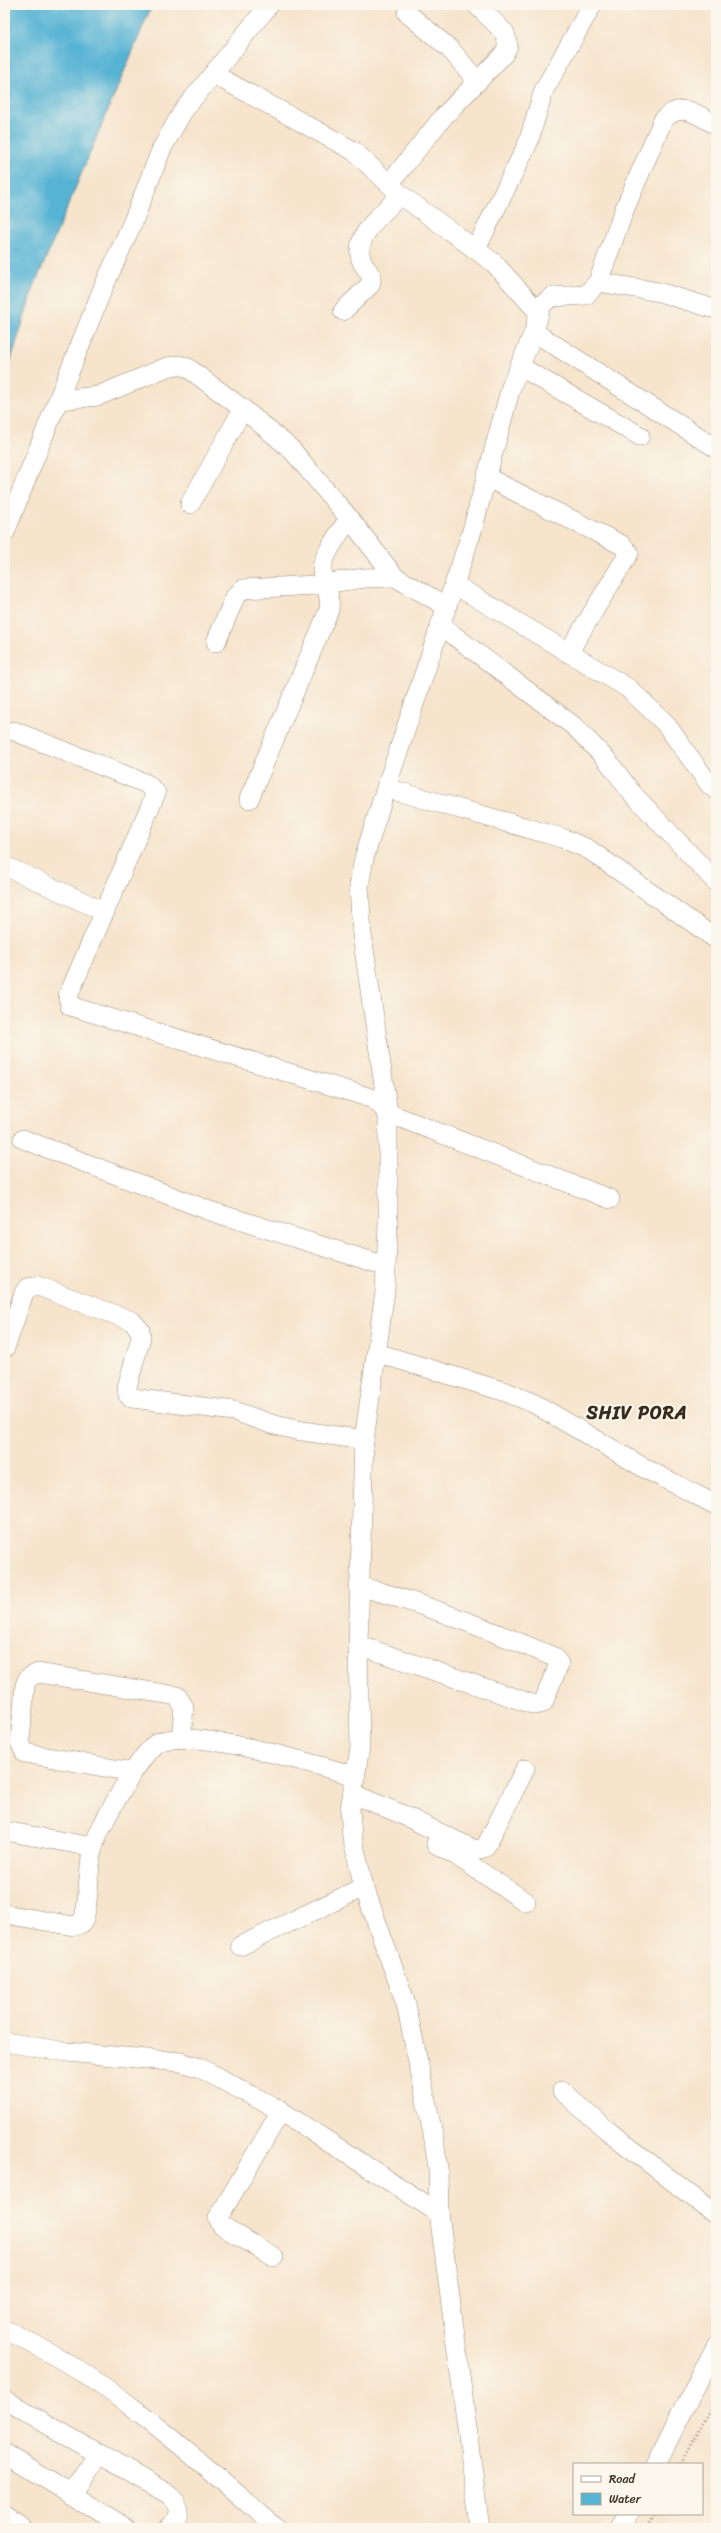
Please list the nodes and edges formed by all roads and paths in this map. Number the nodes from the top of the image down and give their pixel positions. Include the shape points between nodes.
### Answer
1 (269, 5) edge
2 (477, 5) edge
3 (592, 5) edge
4 (407, 13) dead end
5 (213, 74) junction
6 (477, 81) junction
7 (716, 125) edge
8 (395, 190) junction
9 (476, 249) junction
10 (598, 282) junction
11 (711, 308) dead end
12 (343, 312) dead end
13 (539, 313) junction
14 (534, 332) junction
15 (519, 366) junction
16 (59, 400) junction
17 (243, 409) junction
18 (640, 436) dead end
19 (716, 448) edge
20 (486, 477) junction
21 (190, 504) dead end
22 (349, 518) junction
23 (5, 532) edge
24 (395, 577) junction
25 (327, 583) junction
26 (455, 585) junction
27 (446, 606) junction
28 (440, 625) junction
29 (216, 642) dead end
30 (568, 653) junction
31 (14, 731) dead end
32 (386, 788) junction
33 (716, 790) edge
34 (249, 799) dead end
35 (5, 866) edge
36 (716, 882) edge
37 (105, 912) junction
38 (716, 939) edge
39 (388, 1113) junction
40 (23, 1139) dead end
41 (610, 1199) dead end
42 (386, 1266) junction
43 (5, 1348) edge
44 (377, 1352) junction
45 (364, 1440) junction
46 (716, 1505) edge
47 (359, 1586) junction
48 (358, 1645) junction
49 (181, 1739) junction
50 (525, 1769) dead end
51 (132, 1772) junction
52 (353, 1793) junction
53 (5, 1831) edge
54 (93, 1848) junction
55 (364, 1887) junction
56 (526, 1902) dead end
57 (5, 1914) edge
58 (240, 1946) dead end
59 (5, 2042) edge
60 (562, 2091) dead end
61 (281, 2111) junction
62 (439, 2213) junction
63 (716, 2215) edge
64 (274, 2257) dead end
65 (5, 2330) edge
66 (716, 2346) edge
67 (716, 2398) edge
68 (5, 2400) edge
69 (5, 2454) edge
70 (99, 2454) junction
71 (657, 2463) edge
72 (682, 2463) edge
73 (72, 2494) junction
74 (627, 2515) edge
75 (654, 2515) edge
76 (5, 2517) edge
77 (21, 2528) edge
78 (126, 2528) edge
79 (168, 2528) edge
80 (276, 2528) edge
81 (480, 2528) edge
82 (620, 2528) edge
83 (647, 2528) edge

1 - 5 street
2 - 6 street via 505,33 508,46 504,54
3 - 9 street via 544,90 528,143
4 - 6 street via 450,49
5 - 8 street via 343,143 362,157
5 - 16 street via 183,111 162,148
6 - 8 street via 444,116
7 - 10 street via 695,113 679,109 662,120 625,208
8 - 9 street
8 - 12 street via 366,232 361,248 360,256 372,280 370,285
9 - 13 street via 509,278
10 - 11 street via 653,291
10 - 13 street via 592,290 580,297 552,297 546,300
13 - 14 street
14 - 15 street
14 - 19 street
15 - 18 street
15 - 20 street
16 - 17 street via 98,396 154,372 179,365 188,368
16 - 23 street
17 - 21 street
17 - 22 street via 291,449
20 - 26 street
20 - 30 street via 622,544 629,552
22 - 24 street
22 - 25 street via 325,559 322,569
24 - 25 street
24 - 27 street
25 - 29 street via 240,590
25 - 34 street via 330,596 329,610
26 - 27 street
26 - 30 street
27 - 28 street
28 - 32 street
28 - 36 street via 575,727 607,760 630,792
30 - 33 street via 628,688 646,703 665,723
31 - 37 street via 147,784 156,793
32 - 38 street via 562,838 588,849
32 - 39 street via 364,858 359,886 362,935
35 - 37 street
37 - 39 street via 68,996 70,1006 368,1097 375,1100
39 - 41 street
39 - 42 street
40 - 42 street via 210,1211
42 - 44 street
43 - 45 street via 24,1293 27,1288 38,1286 132,1321 138,1326 141,1337 127,1387 128,1395 132,1398 234,1411 296,1430
44 - 45 street
44 - 46 street via 506,1392 535,1404 646,1469
45 - 47 street
47 - 48 street
47 - 48 street via 411,1600 465,1620 554,1657 559,1664 543,1703 535,1705
48 - 52 street via 360,1746
49 - 51 street via 166,1740 148,1749
49 - 51 street via 184,1707 177,1696 38,1673 28,1678 25,1685 20,1742 25,1753
49 - 52 street via 203,1740
50 - 52 street via 488,1844 475,1850
51 - 54 street
52 - 55 street via 352,1838
52 - 56 street via 391,1822 457,1856
53 - 54 street
54 - 57 street via 83,1920 80,1925
55 - 58 street
55 - 62 street via 406,2004 424,2081 438,2168
59 - 61 street via 68,2052 181,2062 218,2076
60 - 63 street via 612,2135
61 - 62 street
61 - 64 street via 218,2218 222,2226
62 - 81 street
65 - 80 street via 72,2367 126,2403 181,2444
66 - 71 street
67 - 72 path
68 - 70 street
69 - 73 street
70 - 73 street
70 - 79 street via 170,2495 179,2509 179,2516
73 - 78 street
74 - 82 street
75 - 83 path
76 - 77 street

